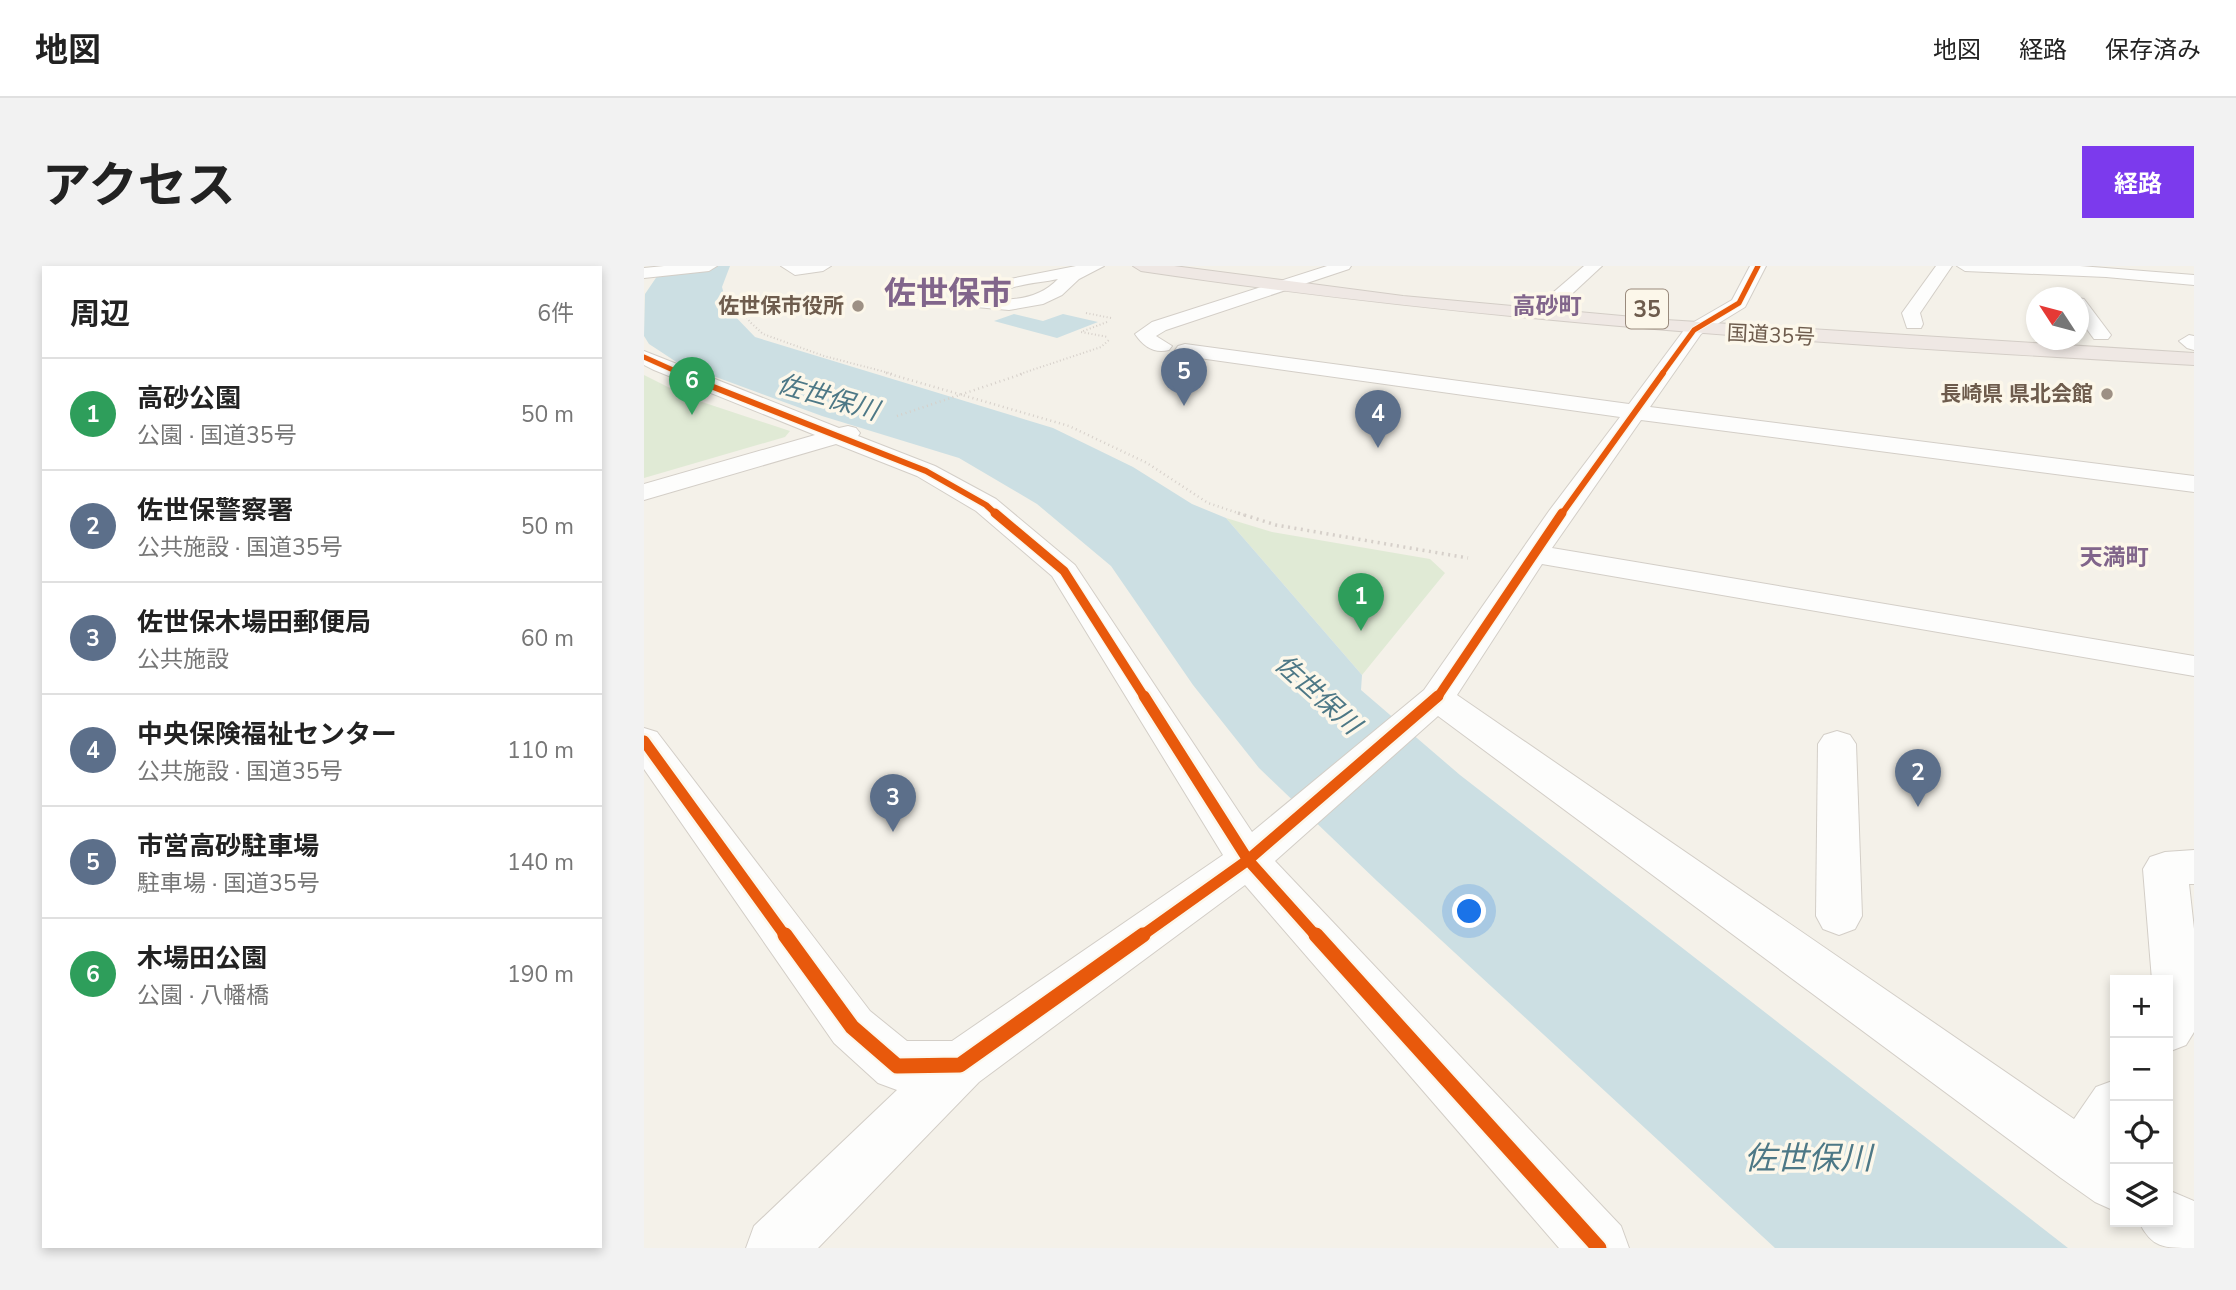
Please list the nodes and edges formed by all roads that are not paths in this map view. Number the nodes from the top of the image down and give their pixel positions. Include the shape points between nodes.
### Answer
1 (709, 266) edge
2 (789, 266) edge
3 (823, 266) edge
4 (1142, 266) edge
5 (1259, 266) edge
6 (1343, 266) edge
7 (1594, 266) edge
8 (1758, 266) edge
9 (1944, 266) edge
10 (1965, 266) edge
11 (1093, 267) edge
12 (645, 272) edge
13 (1320, 274) junction
14 (2194, 279) edge
15 (1283, 286) junction
16 (1555, 300) junction
17 (1725, 313) junction
18 (2089, 318) edge
19 (1819, 319) dead end
20 (1914, 324) dead end
21 (1694, 330) junction
22 (2089, 334) edge
23 (2102, 335) junction
24 (2193, 346) edge
25 (650, 365) edge
26 (1633, 412) junction
27 (849, 433) junction
28 (2194, 484) edge
29 (644, 492) edge
30 (1534, 554) junction
31 (2194, 666) edge
32 (1422, 712) junction
33 (644, 741) edge
34 (1837, 744) dead end
35 (1248, 860) junction
36 (2194, 867) edge
37 (1839, 915) dead end
38 (2173, 1021) edge
39 (960, 1065) junction
40 (2110, 1125) edge
41 (2098, 1170) edge
42 (2173, 1223) edge
43 (2194, 1234) edge
44 (776, 1248) edge
45 (1599, 1248) edge

1 - 12 street
2 - 3 street via 794,270
4 - 15 highway, 国道35号 / 35
5 - 13 highway, 国道35号 / 35
6 - 13 street
7 - 16 street
8 - 17 street via 1740,303
9 - 20 street via 1911,313
10 - 14 street
11 - 11 street via 1072,276 1054,293 1030,301 1000,307 982,303 990,291 1010,284
13 - 15 street
13 - 16 highway, 国道35号 / 35
15 - 21 highway, 国道35号 / 35
15 - 26 street via 1144,334 1173,348
16 - 17 highway, 国道35号 / 35
17 - 19 highway, 国道35号 / 35
17 - 21 street
18 - 23 street
21 - 24 highway, 国道35号 / 35
21 - 26 street
22 - 23 highway, 国道35号 / 35
23 - 24 highway, 国道35号 / 35
25 - 27 street
26 - 28 street
26 - 30 street
27 - 29 street
27 - 35 street via 986,505 1064,570
30 - 31 street
30 - 32 street
32 - 35 street
32 - 41 street
33 - 39 street via 852,1027 897,1066
34 - 37 street
35 - 39 street
35 - 45 street
36 - 38 street via 2165,869 2179,1012
39 - 44 street
40 - 41 street
42 - 43 street

